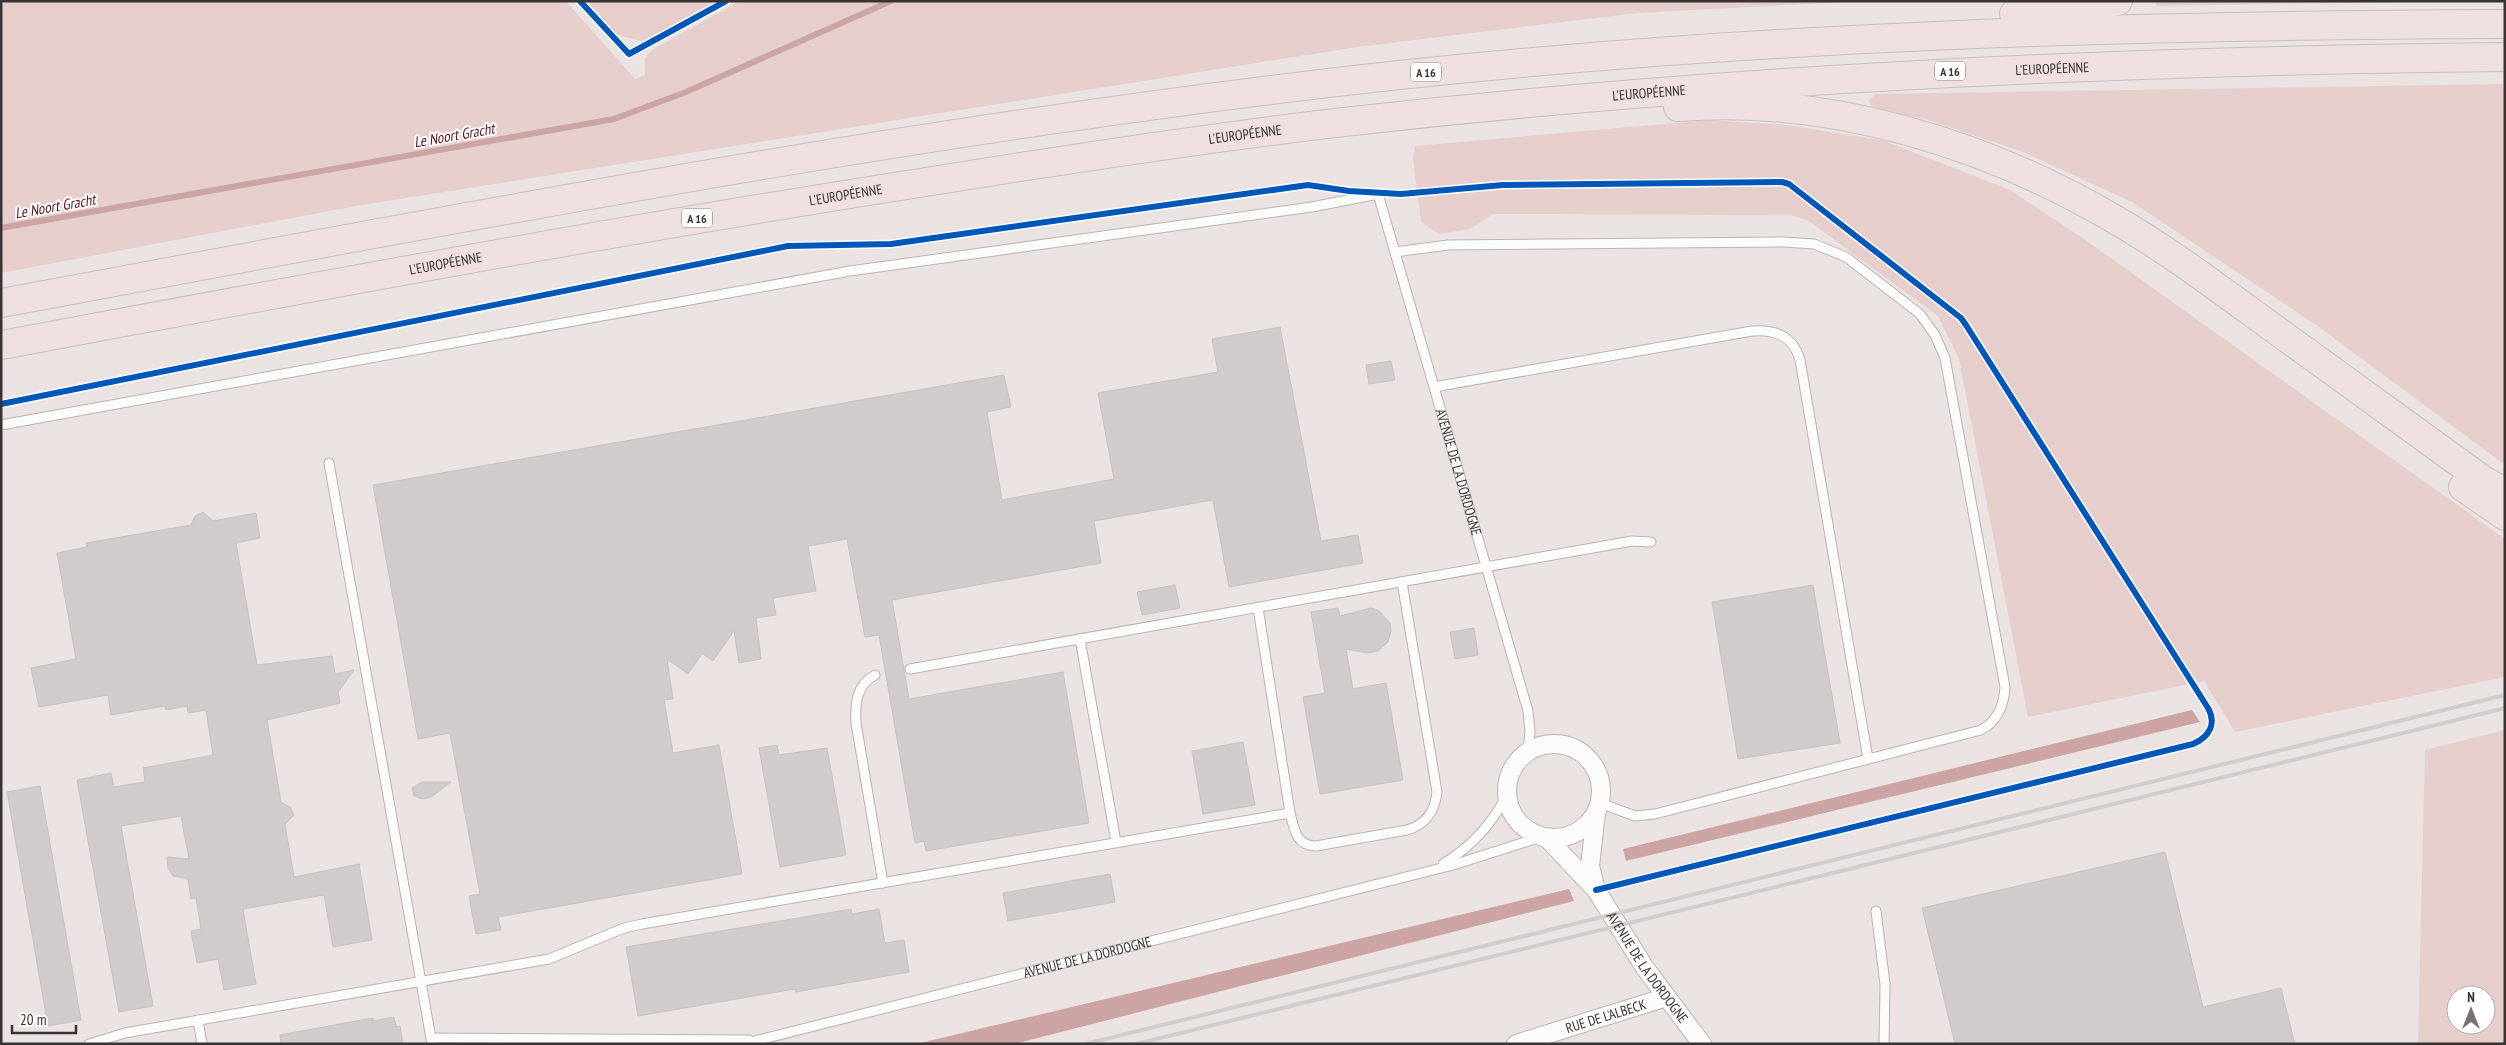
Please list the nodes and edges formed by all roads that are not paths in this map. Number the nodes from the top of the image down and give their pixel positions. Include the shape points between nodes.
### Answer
1 (2118, 1) edge
2 (2505, 24) edge
3 (2505, 56) edge
4 (1590, 58) junction
5 (1397, 116) junction
6 (2008, 167) junction
7 (1394, 252) junction
8 (1, 304) edge
9 (1, 345) edge
10 (1434, 387) junction
11 (1, 425) edge
12 (329, 463) dead end
13 (2505, 492) edge
14 (2505, 516) edge
15 (1651, 542) dead end
16 (1486, 568) junction
17 (1402, 582) junction
18 (1258, 608) junction
19 (1080, 639) junction
20 (910, 669) dead end
21 (875, 675) dead end
22 (1528, 752) junction
23 (1868, 758) junction
24 (1507, 795) junction
25 (1598, 808) junction
26 (1290, 813) junction
27 (1544, 837) junction
28 (1116, 842) junction
29 (1432, 869) junction
30 (883, 883) junction
31 (1596, 890) junction
32 (1876, 911) dead end
33 (421, 983) junction
34 (1667, 997) junction
35 (198, 1020) junction
36 (759, 1040) junction
37 (431, 1041) edge
38 (89, 1044) edge
39 (202, 1044) edge
40 (743, 1044) edge
41 (1516, 1044) edge
42 (1702, 1044) edge
43 (1884, 1044) edge

1 - 4 highway via 2072,10 1917,21
2 - 4 highway, A 16 via 2045,31 1840,40
3 - 5 highway, L'EUROPÉENNE / A 16 via 2251,60 1966,70 1645,92
4 - 8 highway, A 16 via 1364,79 1017,125 607,192
5 - 6 highway via 1606,112 1693,106 1771,108 1822,113 1893,128
5 - 9 highway, L'EUROPÉENNE / A 16 via 1173,144 772,206
6 - 13 highway via 2085,202 2145,238
6 - 14 highway via 2081,212
7 - 10 lane, AVENUE DE LA DORDOGNE
7 - 11 lane, AVENUE DE LA DORDOGNE via 1378,194 1312,207 844,272
7 - 23 lane via 1448,245 1802,242 1826,247 1846,257 1920,314 1940,346 1949,371 2005,696 1995,719 1981,730
10 - 16 lane, AVENUE DE LA DORDOGNE
10 - 23 lane via 1752,331 1774,332 1787,338 1800,360
12 - 33 lane
15 - 16 lane via 1632,541
16 - 17 lane
16 - 22 lane, AVENUE DE LA DORDOGNE via 1528,711
17 - 18 lane
17 - 26 lane via 1436,784 1433,810 1414,828 1316,846 1307,845 1298,838
18 - 19 lane
18 - 26 lane
19 - 20 lane
19 - 28 lane
21 - 30 lane via 862,686 855,707
22 - 24 street via 1512,771
22 - 25 street via 1560,744 1584,755 1599,777
23 - 25 lane via 1645,816
24 - 27 street via 1510,808 1520,824
24 - 29 lane, AVENUE DE LA DORDOGNE via 1490,824 1472,844
25 - 27 street via 1579,832 1566,837
25 - 31 street, AVENUE DE LA DORDOGNE via 1590,866
26 - 28 lane
27 - 29 lane, AVENUE DE LA DORDOGNE
27 - 31 street, AVENUE DE LA DORDOGNE
28 - 30 lane
29 - 36 lane, AVENUE DE LA DORDOGNE
30 - 33 lane via 642,924 624,928 549,959
31 - 34 street, AVENUE DE LA DORDOGNE via 1638,959
32 - 43 lane via 1885,984
33 - 35 lane
33 - 37 lane
34 - 41 street, RUE DE L'ALBECK
34 - 42 street, AVENUE DE LA DORDOGNE
35 - 38 lane via 125,1033
35 - 39 lane
36 - 37 lane
36 - 40 lane, AVENUE DE LA DORDOGNE

